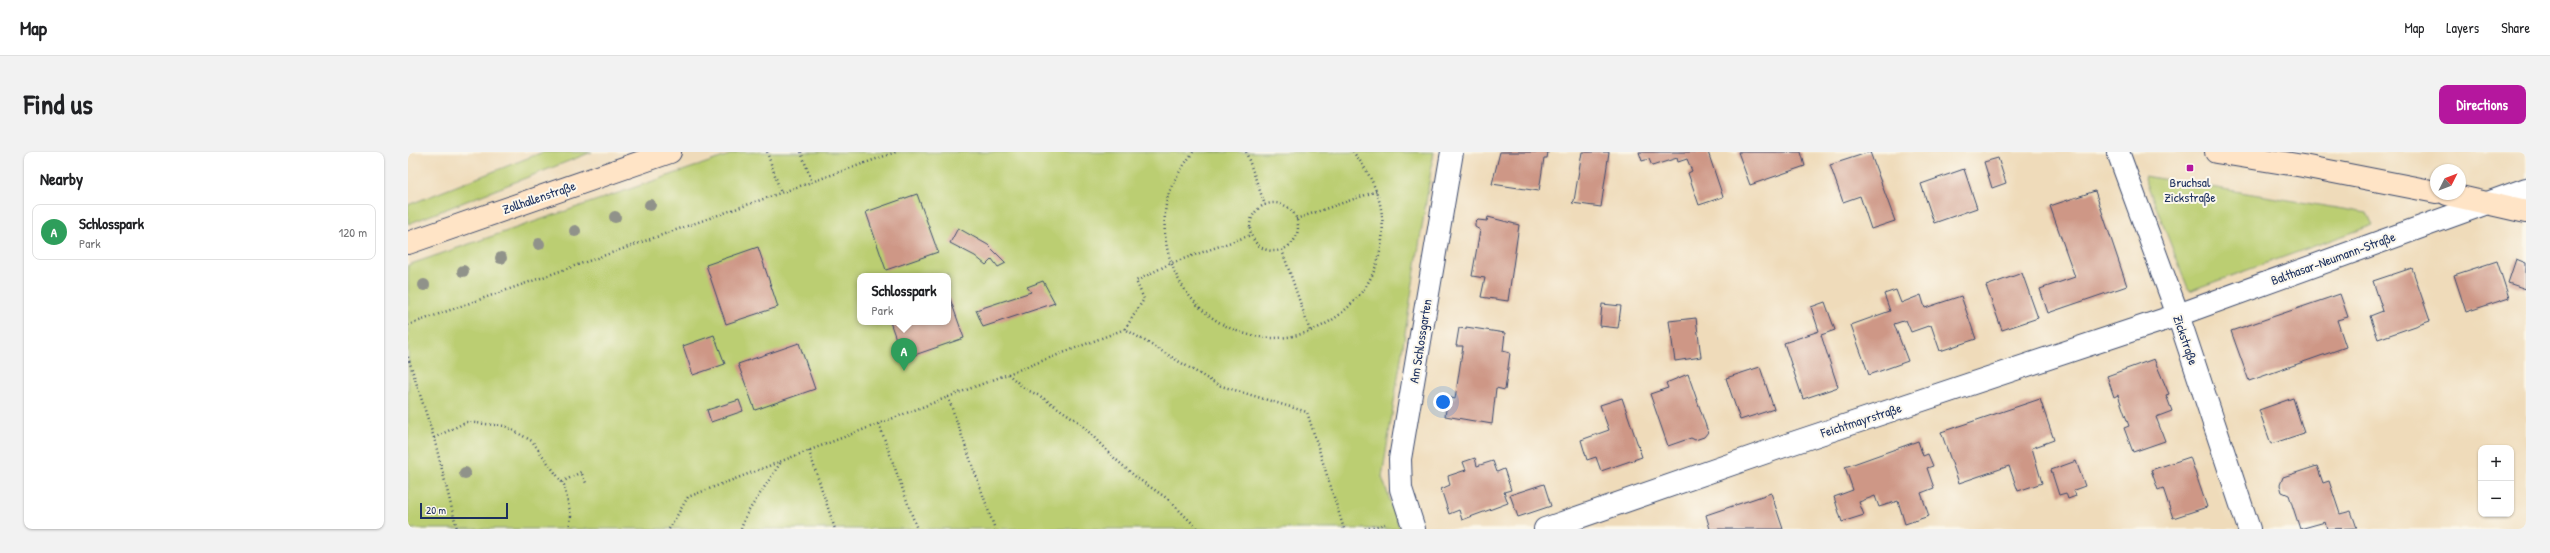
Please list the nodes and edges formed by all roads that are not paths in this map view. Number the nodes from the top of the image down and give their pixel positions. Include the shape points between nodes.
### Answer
1 (670, 152) edge
2 (1452, 152) edge
3 (2118, 152) edge
4 (2216, 152) edge
5 (2301, 159) edge
6 (2526, 189) edge
7 (2430, 191) edge
8 (2466, 198) edge
9 (2489, 202) junction
10 (2526, 212) edge
11 (408, 243) edge
12 (2178, 315) junction
13 (1414, 529) edge
14 (1545, 529) edge
15 (2249, 529) edge

1 - 11 street, Zollhallenstraße
2 - 13 street, Am Schlossgarten via 1400,459 1401,490
3 - 12 street, Zickstraße
4 - 5 street
5 - 7 street
6 - 9 street
8 - 9 street
9 - 10 street
9 - 12 street, Balthasar-Neumann-Straße
12 - 14 street, Feichtmayrstraße via 1781,447
12 - 15 street, Zickstraße

